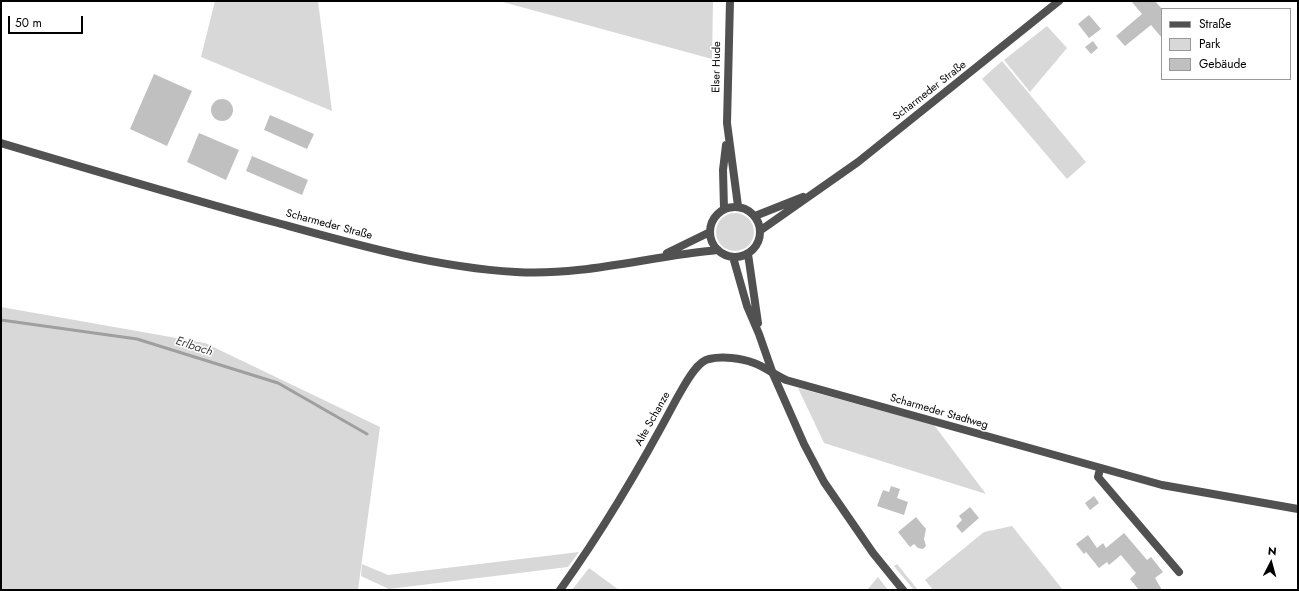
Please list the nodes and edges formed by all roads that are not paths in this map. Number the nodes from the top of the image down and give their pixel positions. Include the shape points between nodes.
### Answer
1 (730, 1) edge
2 (1060, 1) edge
3 (728, 134) junction
4 (1, 143) edge
5 (812, 194) junction
6 (738, 206) junction
7 (724, 208) junction
8 (755, 216) junction
9 (761, 230) junction
10 (710, 232) junction
11 (718, 250) junction
12 (748, 254) junction
13 (659, 257) junction
14 (733, 257) junction
15 (759, 334) junction
16 (773, 374) junction
17 (1100, 469) junction
18 (1298, 509) edge
19 (1179, 572) dead end
20 (560, 590) edge
21 (903, 590) edge

1 - 3 street, Elser Hude
2 - 5 street, Scharmeder Straße via 858,162
3 - 6 street, Elser Hude
3 - 7 street, Elser Hude via 723,170
4 - 13 street, Scharmeder Straße via 353,244 434,262 517,272 541,272 590,270
5 - 8 street, Scharmeder Straße
5 - 9 street, Scharmeder Straße
6 - 7 street
6 - 8 street
7 - 10 street via 715,216
8 - 9 street
9 - 12 street via 756,246
10 - 11 street via 712,242
10 - 13 street, Scharmeder Straße
11 - 13 street, Scharmeder Straße
11 - 14 street
12 - 14 street
12 - 15 street
14 - 15 street via 747,306
15 - 16 street
16 - 17 street, Scharmeder Stadtweg
16 - 20 street, Alte Schanze via 754,363 728,358 707,359 695,370 587,553
16 - 21 street via 824,482 873,553
17 - 18 street, Scharmeder Stadtweg via 1162,485
17 - 19 street via 1098,477

